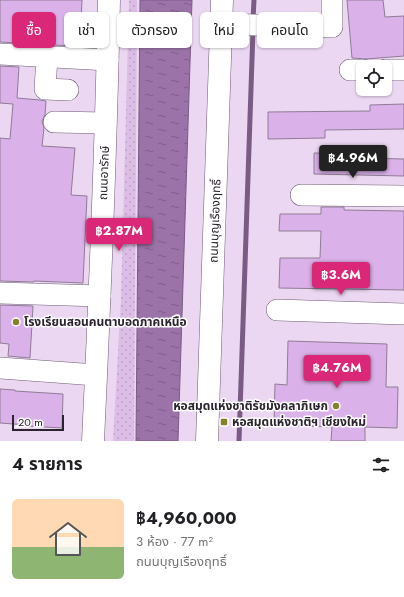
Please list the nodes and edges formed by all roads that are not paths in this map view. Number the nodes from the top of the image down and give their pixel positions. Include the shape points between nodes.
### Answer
1 (108, 0) edge
2 (222, 0) edge
3 (332, 0) edge
4 (225, 12) edge
5 (249, 25) edge
6 (227, 48) edge
7 (0, 54) edge
8 (47, 57) junction
9 (108, 60) junction
10 (392, 70) edge
11 (404, 70) edge
12 (68, 90) dead end
13 (54, 122) dead end
14 (106, 123) junction
15 (301, 195) dead end
16 (404, 196) edge
17 (0, 293) edge
18 (100, 296) junction
19 (277, 310) dead end
20 (404, 314) edge
21 (0, 368) edge
22 (96, 375) junction
23 (92, 441) edge
24 (208, 441) edge

1 - 9 main road, ถนนอารักษ์
2 - 4 main road, ถนนบุญเรืองฤทธิ์
3 - 5 street via 332,27
6 - 24 main road, ถนนบุญเรืองฤทธิ์
7 - 8 street
8 - 9 street
8 - 12 street via 45,89
9 - 14 main road, ถนนอารักษ์
10 - 11 street
13 - 14 street
14 - 18 main road, ถนนอารักษ์
15 - 16 street
17 - 18 street
18 - 22 main road, ถนนอารักษ์
19 - 20 street
21 - 22 street
22 - 23 main road, ถนนอารักษ์

